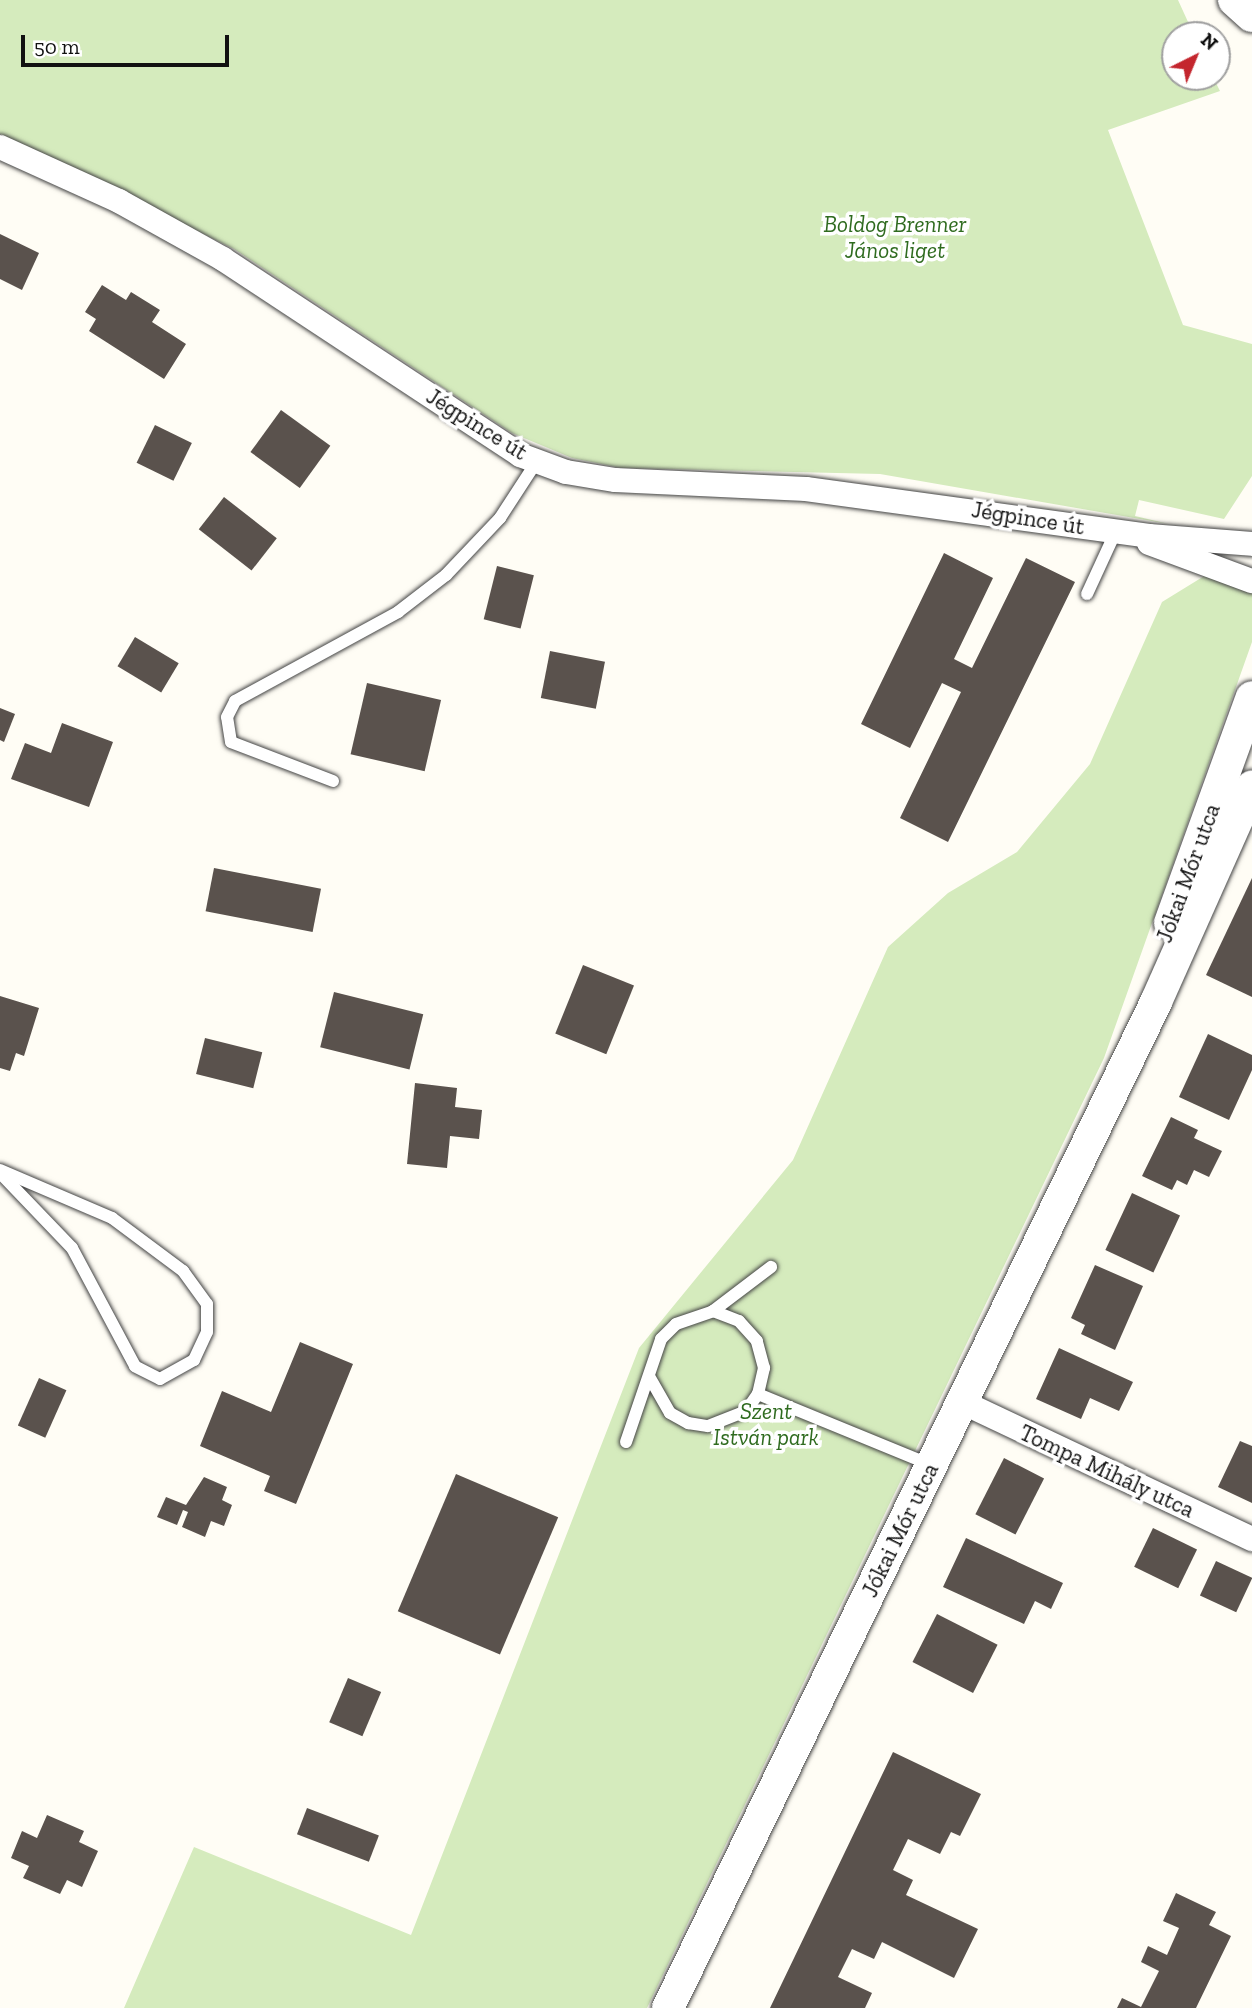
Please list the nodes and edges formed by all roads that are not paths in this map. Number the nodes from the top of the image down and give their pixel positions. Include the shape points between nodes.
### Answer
1 (1234, 0) edge
2 (1252, 16) edge
3 (0, 147) edge
4 (537, 461) junction
5 (1107, 531) junction
6 (1252, 544) edge
7 (1252, 581) edge
8 (1087, 594) dead end
9 (1252, 697) edge
10 (333, 781) dead end
11 (1252, 786) edge
12 (1252, 805) edge
13 (1225, 848) junction
14 (1128, 1050) junction
15 (0, 1172) edge
16 (771, 1267) dead end
17 (713, 1311) junction
18 (650, 1378) junction
19 (758, 1394) junction
20 (962, 1402) junction
21 (626, 1441) dead end
22 (931, 1465) junction
23 (1252, 1539) edge
24 (668, 2008) edge

1 - 2 street
3 - 4 street, Jégpince út via 119,201 223,259 508,448
4 - 5 street, Jégpince út via 615,480 806,489
4 - 10 lane via 500,518 446,575 398,612 235,701 227,717 231,742
5 - 6 street, Jégpince út
5 - 7 street, Jégpince út
5 - 8 lane
9 - 14 street, Jókai Mór utca
11 - 13 street, Jókai Mór utca
12 - 13 street
13 - 14 street, Jókai Mór utca
14 - 20 street, Jókai Mór utca
15 - 15 lane via 72,1248 135,1366 160,1379 194,1360 207,1332 207,1304 183,1271 112,1218
16 - 17 lane
17 - 18 lane via 676,1324 661,1339
17 - 19 lane via 738,1321 757,1341 764,1368
18 - 19 lane via 670,1413 708,1426 746,1411
18 - 21 lane
19 - 22 lane
20 - 22 street, Jókai Mór utca
20 - 23 street, Tompa Mihály utca
22 - 24 street, Jókai Mór utca

